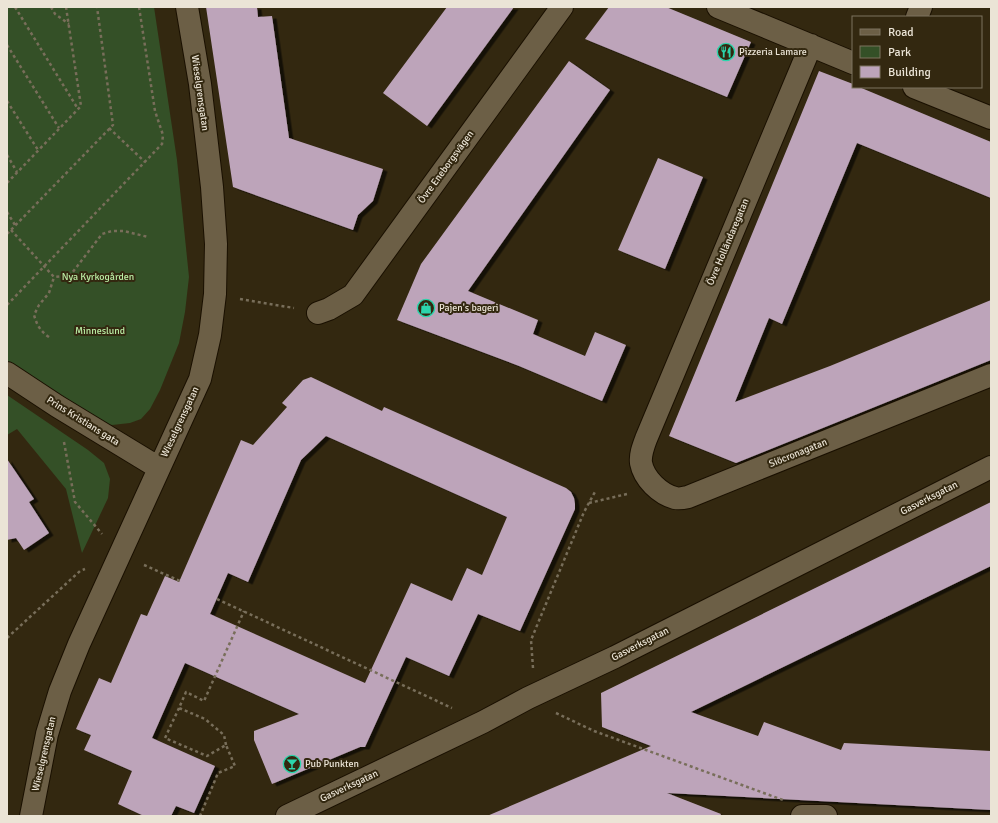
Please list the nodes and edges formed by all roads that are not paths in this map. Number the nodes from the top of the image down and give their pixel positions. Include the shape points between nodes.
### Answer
1 (187, 7) edge
2 (562, 7) edge
3 (718, 7) edge
4 (811, 45) junction
5 (852, 62) edge
6 (916, 88) edge
7 (991, 118) edge
8 (318, 313) road end
9 (7, 373) edge
10 (991, 375) edge
11 (646, 439) joint
12 (991, 467) edge
13 (159, 468) junction
14 (795, 809) edge
15 (31, 816) edge
16 (287, 816) edge
17 (826, 816) edge

1 - 13 street, Wieselgrensgatan via 200,84 212,187 216,244 215,294 210,336 200,379
2 - 8 street, Övre Eneborgsvägen via 353,295
3 - 4 street
4 - 5 street
4 - 11 street, Övre Holländaregatan
6 - 7 street
9 - 13 street, Prins Kristians gata
10 - 11 street, Siöcronagatan via 688,497 676,498 663,492 646,477 641,463
12 - 16 street, Gasverksgatan via 615,657
13 - 15 street, Wieselgrensgatan via 60,690 47,734
14 - 17 street

